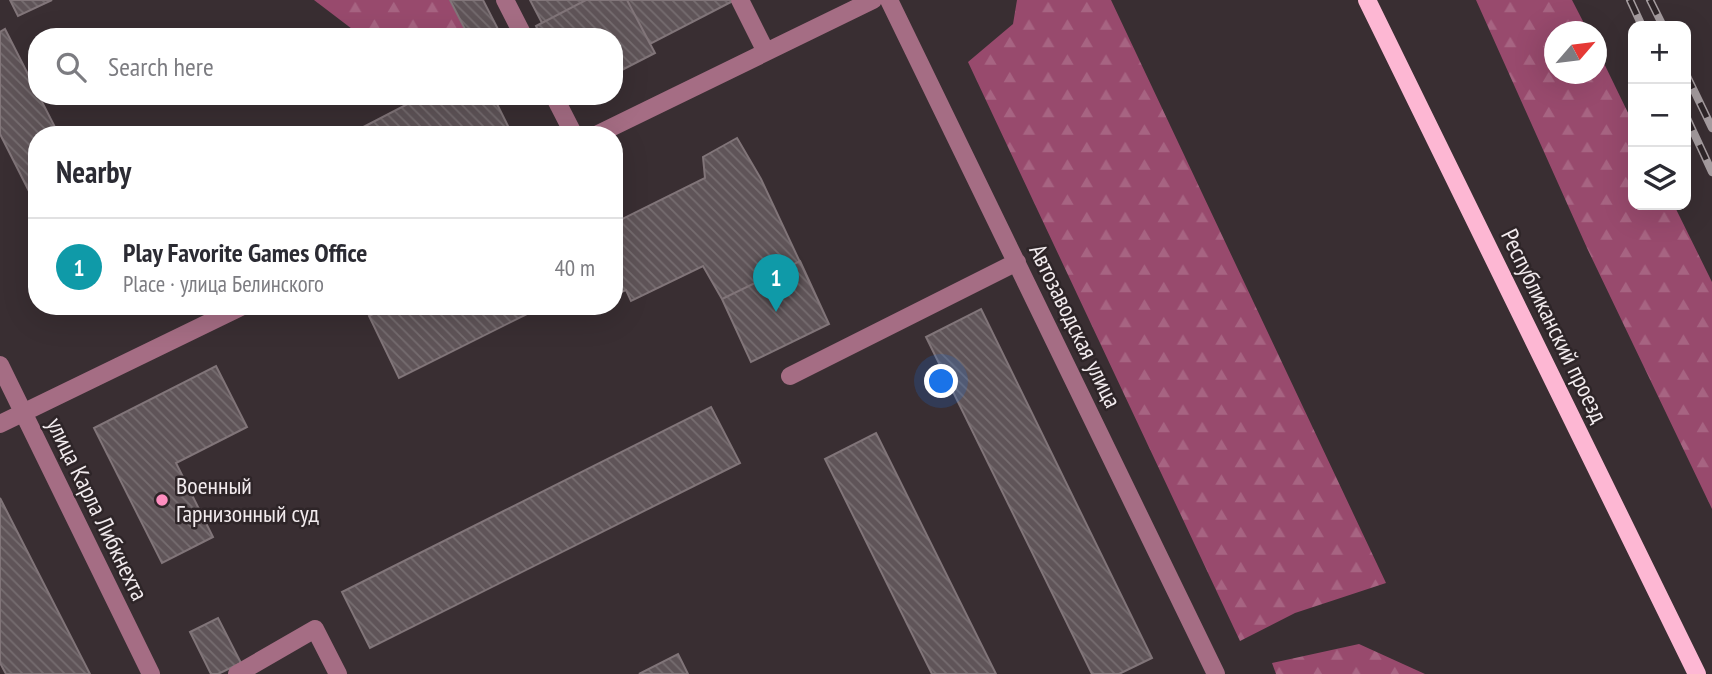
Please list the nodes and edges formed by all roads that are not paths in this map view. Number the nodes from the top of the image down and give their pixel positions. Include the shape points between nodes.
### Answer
1 (505, 0) edge
2 (740, 0) edge
3 (873, 0) edge
4 (889, 0) edge
5 (1367, 0) edge
6 (519, 28) edge
7 (766, 52) junction
8 (559, 105) edge
9 (569, 126) edge
10 (614, 126) edge
11 (1017, 262) junction
12 (224, 315) edge
13 (0, 365) edge
14 (790, 376) dead end
15 (23, 413) junction
16 (0, 424) edge
17 (151, 674) edge
18 (237, 674) edge
19 (338, 674) edge
20 (1216, 674) edge
21 (1697, 674) edge

1 - 6 street
2 - 7 street
3 - 7 street
4 - 11 street, Автозаводская улица
5 - 21 main road, Республиканский проезд
7 - 10 street
8 - 9 street
11 - 14 street
11 - 20 street, Автозаводская улица
12 - 15 street
13 - 15 street, улица Карла Либкнехта
15 - 16 street
15 - 17 street, улица Карла Либкнехта
18 - 19 street via 315,629

